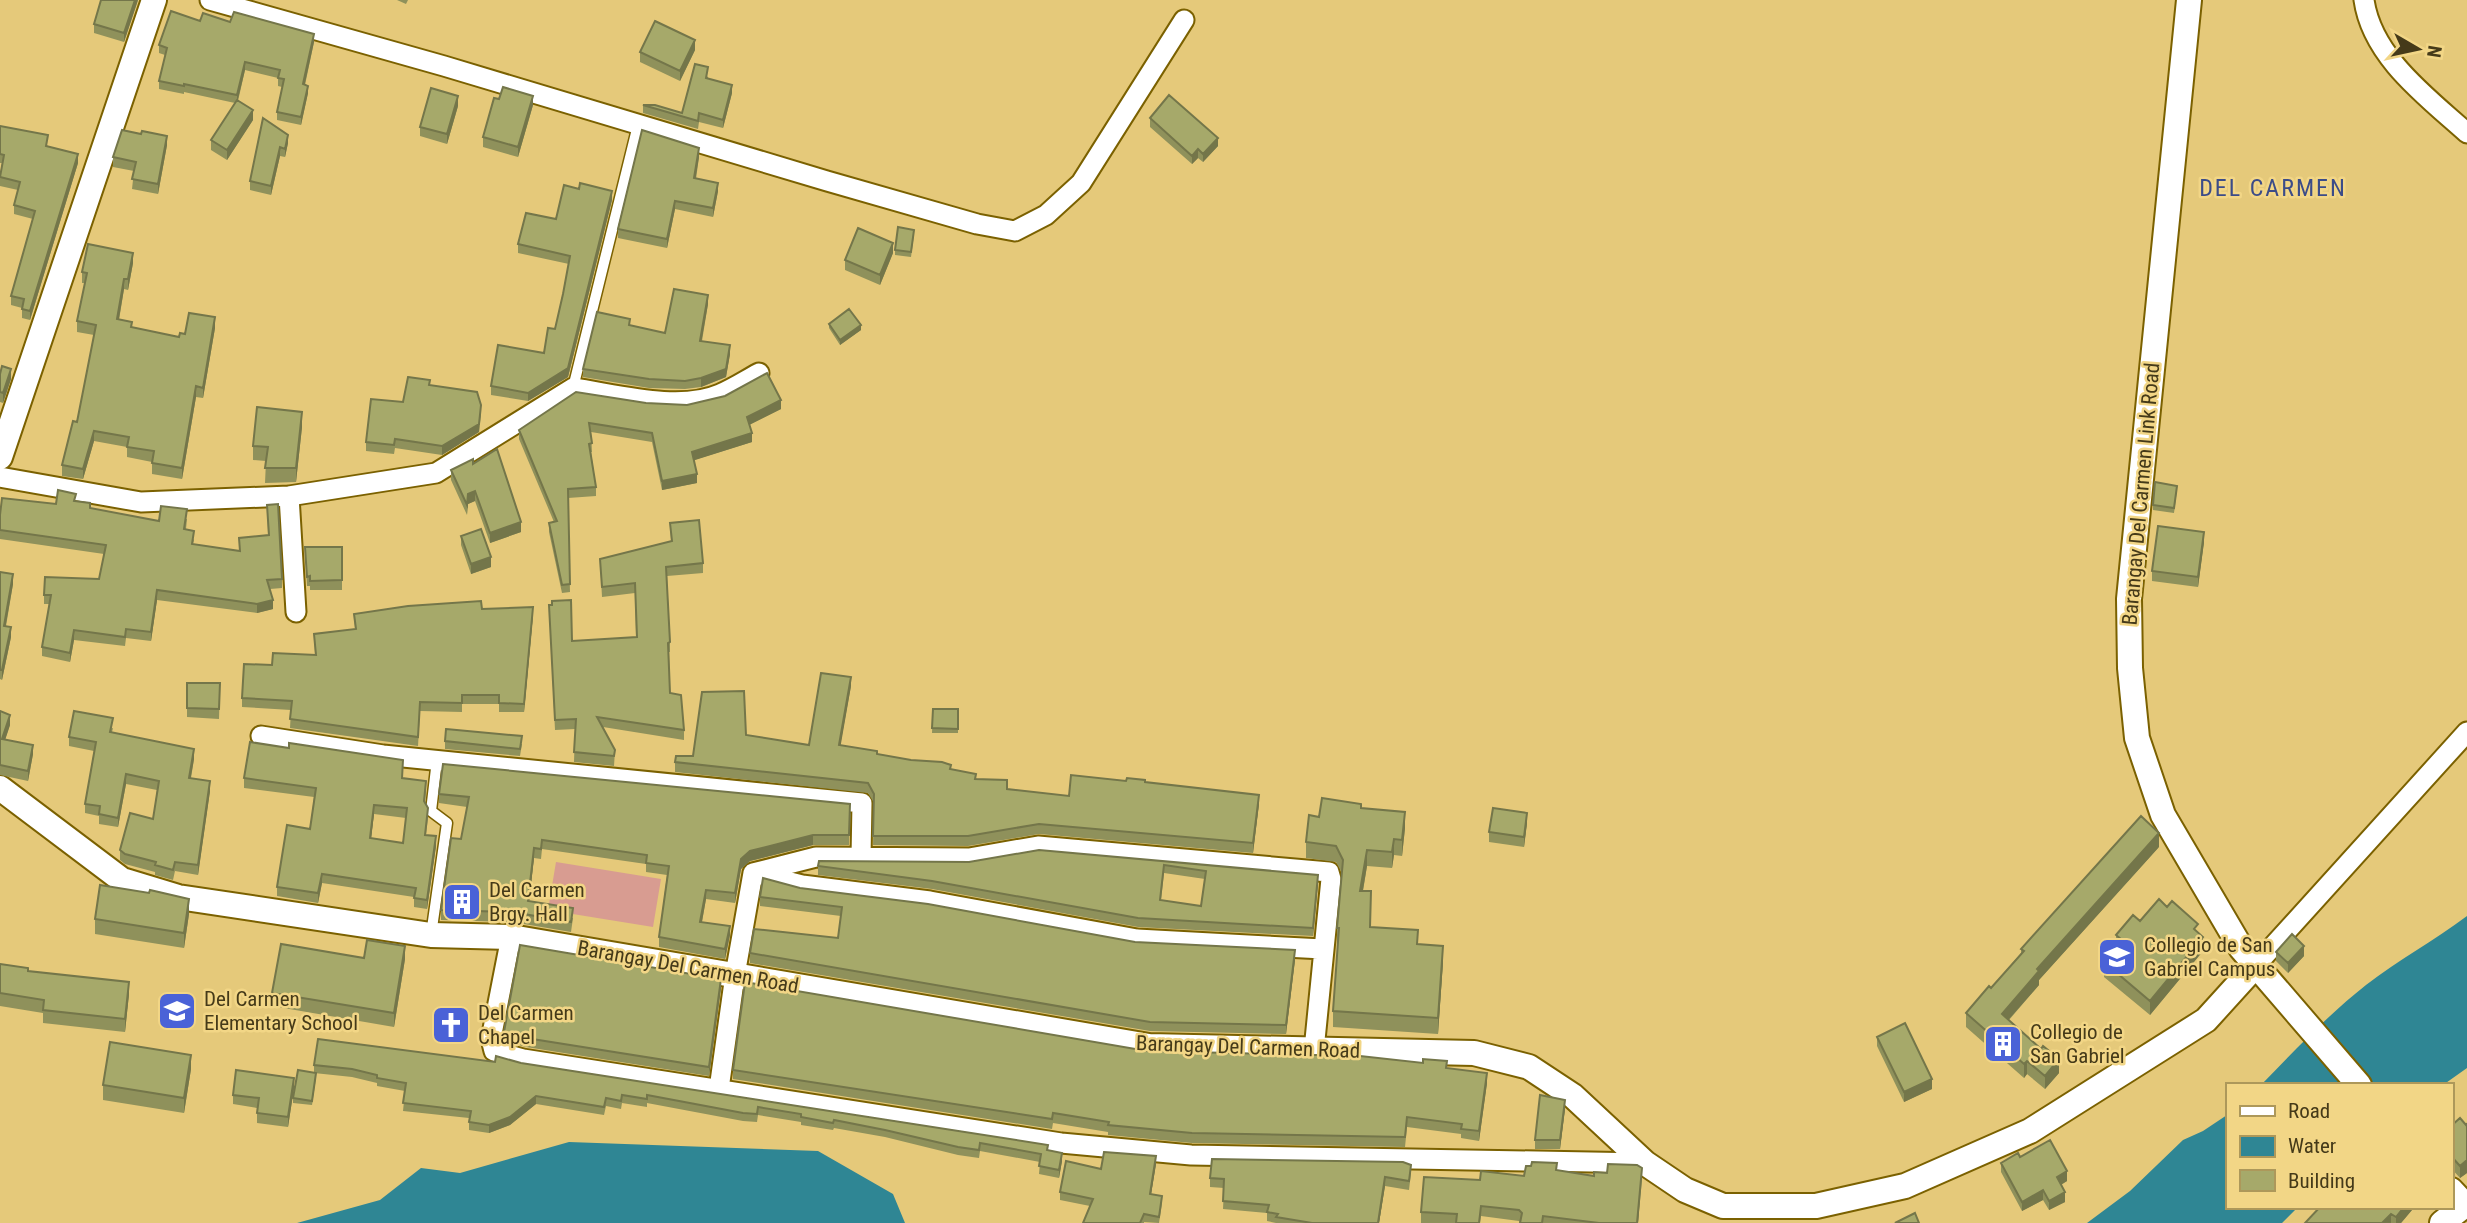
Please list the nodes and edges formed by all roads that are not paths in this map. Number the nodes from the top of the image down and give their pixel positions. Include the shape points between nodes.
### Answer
1 (154, 0) edge
2 (210, 0) edge
3 (2189, 0) edge
4 (2364, 0) edge
5 (1184, 20) dead end
6 (638, 125) junction
7 (2467, 132) edge
8 (759, 373) dead end
9 (573, 388) junction
10 (0, 457) edge
11 (0, 477) edge
12 (289, 496) junction
13 (296, 612) dead end
14 (2467, 732) edge
15 (261, 736) dead end
16 (438, 760) junction
17 (0, 788) edge
18 (860, 857) junction
19 (753, 873) junction
20 (431, 935) junction
21 (512, 937) junction
22 (1323, 949) junction
23 (2255, 966) junction
24 (735, 975) junction
25 (1314, 1050) junction
26 (2357, 1083) edge
27 (719, 1089) junction
28 (1645, 1163) junction
29 (2463, 1204) edge
30 (1721, 1215) edge
31 (2442, 1223) edge

1 - 10 street
2 - 6 street
3 - 23 street, Barangay Del Carmen Link Road via 2129,599 2130,668 2137,738 2163,815
4 - 7 street via 2377,37 2396,66
5 - 6 street via 1081,183 1046,215 1015,231 977,224
6 - 9 lane
8 - 9 street via 718,395 688,401
9 - 12 street via 436,473
11 - 12 street via 141,502
12 - 13 street
14 - 23 street
15 - 16 street
16 - 18 street via 862,803
16 - 20 lane via 431,811 447,823
17 - 20 street, Barangay Del Carmen Road via 122,880 178,897
18 - 19 street via 816,856
18 - 22 street via 969,858 1038,846 1329,872
19 - 22 street via 802,885 930,901 1138,939
19 - 24 street
20 - 21 street, Barangay Del Carmen Road
21 - 24 street, Barangay Del Carmen Road
21 - 27 street via 491,1039 494,1051
22 - 25 street
23 - 26 street, Barangay Del Carmen Link Road
23 - 30 street, Barangay Del Carmen Road via 2206,1020 2029,1131 1905,1186 1816,1206
24 - 25 street, Barangay Del Carmen Road via 1149,1046
24 - 27 street
25 - 28 street, Barangay Del Carmen Road via 1474,1053 1529,1067 1573,1096
27 - 28 street via 1061,1143 1191,1156
28 - 30 street, Barangay Del Carmen Road
29 - 31 street

